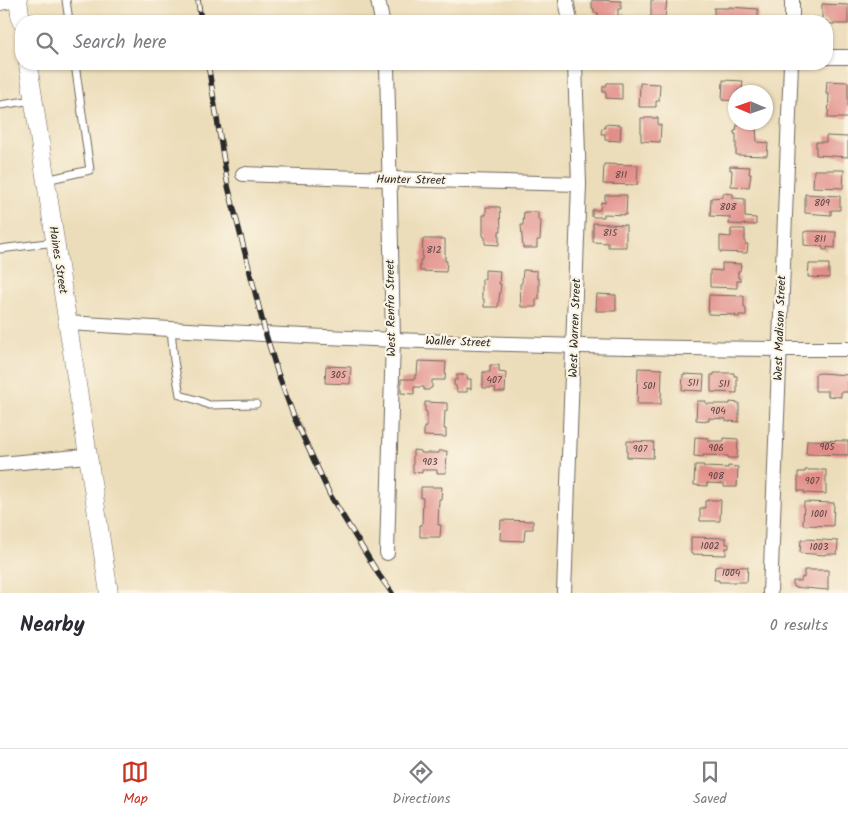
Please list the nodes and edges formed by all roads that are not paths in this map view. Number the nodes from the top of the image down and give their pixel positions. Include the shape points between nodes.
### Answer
1 (17, 0) edge
2 (66, 0) edge
3 (378, 0) edge
4 (566, 0) edge
5 (792, 0) edge
6 (0, 3) edge
7 (20, 15) edge
8 (68, 15) edge
9 (381, 15) edge
10 (569, 15) edge
11 (792, 15) edge
12 (833, 57) edge
13 (848, 57) edge
14 (29, 70) edge
15 (76, 70) edge
16 (388, 70) edge
17 (575, 70) edge
18 (791, 70) edge
19 (34, 100) junction
20 (0, 105) edge
21 (243, 174) dead end
22 (46, 180) junction
23 (389, 180) junction
24 (579, 184) junction
25 (55, 242) junction
26 (0, 249) edge
27 (68, 323) junction
28 (171, 329) junction
29 (392, 339) junction
30 (574, 346) junction
31 (780, 350) junction
32 (848, 350) edge
33 (256, 404) dead end
34 (87, 456) junction
35 (0, 464) edge
36 (386, 553) dead end
37 (109, 593) edge
38 (564, 593) edge
39 (770, 593) edge

1 - 6 street
1 - 7 street
2 - 8 lane
3 - 9 street
4 - 10 street
5 - 11 street
12 - 13 street
14 - 19 street, Haines Street
15 - 22 lane via 90,170
16 - 23 street, West Renfro Street
17 - 24 street, West Warren Street
18 - 31 street, West Madison Street
19 - 20 lane
19 - 22 street, Haines Street
21 - 23 street, Hunter Street
22 - 25 street, Haines Street
23 - 24 street, Hunter Street
23 - 29 street, West Renfro Street
24 - 30 street, West Warren Street
25 - 26 lane
25 - 27 street, Haines Street
27 - 28 street, Waller Street
27 - 34 street, Haines Street
28 - 29 street, Waller Street
28 - 33 lane via 180,396 209,405
29 - 30 street, Waller Street
29 - 36 street, West Renfro Street
30 - 31 street, Waller Street
30 - 38 street, West Warren Street
31 - 32 street, Waller Street
31 - 39 street, West Madison Street
34 - 35 street
34 - 37 street, Haines Street

